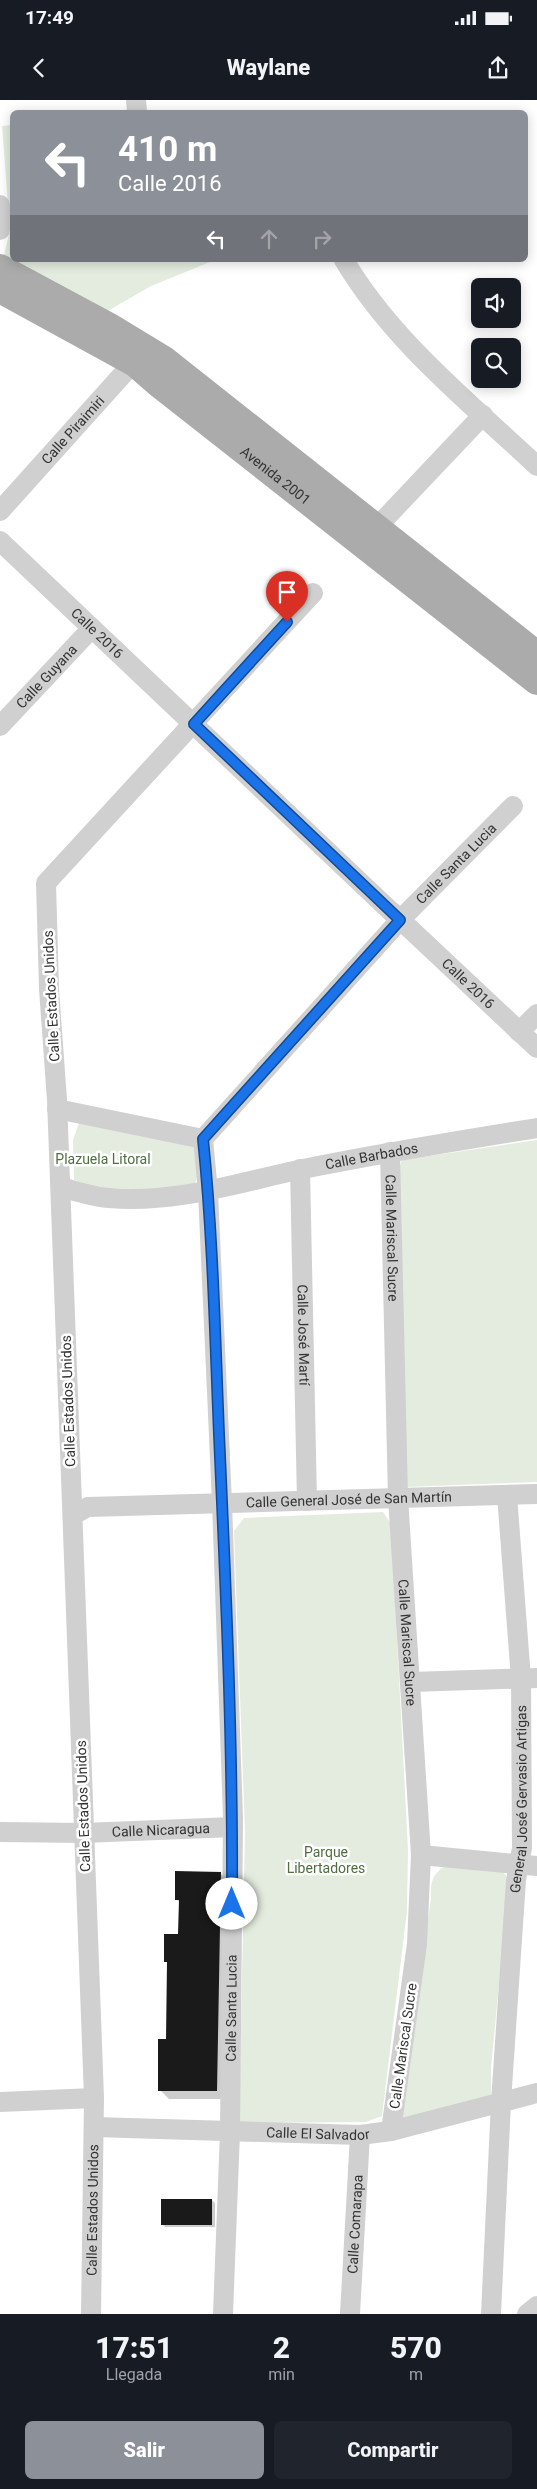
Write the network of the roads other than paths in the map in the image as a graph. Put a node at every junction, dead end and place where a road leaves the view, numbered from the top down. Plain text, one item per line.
1 (0, 205) edge
2 (0, 230) edge
3 (345, 262) edge
4 (0, 268) edge
5 (0, 289) edge
6 (140, 356) junction
7 (483, 415) junction
8 (537, 466) edge
9 (0, 512) edge
10 (376, 528) junction
11 (0, 541) edge
12 (314, 593) dead end
13 (92, 628) junction
14 (537, 654) edge
15 (537, 681) edge
16 (194, 724) junction
17 (0, 726) edge
18 (513, 806) dead end
19 (400, 920) junction
20 (537, 1014) edge
21 (519, 1032) junction
22 (537, 1048) edge
23 (58, 1109) junction
24 (537, 1128) edge
25 (203, 1139) junction
26 (390, 1152) junction
27 (300, 1169) junction
28 (60, 1187) junction
29 (208, 1192) junction
30 (537, 1494) edge
31 (507, 1495) junction
32 (398, 1498) junction
33 (307, 1501) junction
34 (222, 1503) junction
35 (73, 1515) junction
36 (529, 1678) edge
37 (411, 1682) junction
38 (232, 1827) junction
39 (0, 1832) edge
40 (84, 1833) junction
41 (420, 1855) junction
42 (528, 1865) edge
43 (537, 2093) edge
44 (94, 2098) junction
45 (0, 2102) edge
46 (501, 2102) junction
47 (94, 2127) junction
48 (391, 2131) junction
49 (230, 2132) junction
50 (360, 2135) junction
51 (537, 2306) edge
52 (92, 2314) edge
53 (223, 2314) edge
54 (350, 2314) edge
55 (491, 2314) edge
56 (528, 2314) edge

1 - 2 street
3 - 7 street
4 - 6 main road, Avenida 2001
5 - 6 main road, Avenida 2001
6 - 9 street, Calle Piraimiri
6 - 10 main road, Avenida 2001
6 - 15 main road, Avenida 2001
7 - 8 street
7 - 10 street
10 - 14 main road, Avenida 2001
11 - 13 street, Calle 2016
12 - 16 street, Calle Estados Unidos
13 - 16 street, Calle 2016
13 - 17 street, Calle Guyana
16 - 19 street, Calle 2016
16 - 23 street, Calle Estados Unidos
18 - 19 street, Calle Santa Lucia
19 - 21 street, Calle 2016
19 - 25 street, Calle Santa Lucia
20 - 21 street
21 - 22 street, Calle 2016
23 - 25 street
23 - 28 street, Calle Estados Unidos
24 - 26 street, Calle Barbados
25 - 29 street, Calle Santa Lucia
26 - 27 street, Calle Barbados
26 - 32 street, Calle Mariscal Sucre
27 - 29 street, Calle Barbados
27 - 33 street, Calle José Martí
28 - 29 street, Calle Barbados
28 - 35 street, Calle Estados Unidos
29 - 34 street, Calle Santa Lucia
30 - 31 street, Calle General José de San Martín
31 - 32 street, Calle General José de San Martín
31 - 36 street, General José Gervasio Artigas
32 - 33 street, Calle General José de San Martín
32 - 37 street, Calle Mariscal Sucre
33 - 34 street, Calle General José de San Martín
34 - 35 street, Calle General José de San Martín
34 - 38 street, Calle Santa Lucia
35 - 40 street, Calle Estados Unidos
36 - 37 street
36 - 42 street, General José Gervasio Artigas
37 - 41 street, Calle Mariscal Sucre
38 - 40 street, Calle Nicaragua
38 - 49 street, Calle Santa Lucia
39 - 40 street, Calle Nicaragua
40 - 44 street, Calle Estados Unidos
41 - 42 street
41 - 48 street, Calle Mariscal Sucre
42 - 46 street, General José Gervasio Artigas
43 - 46 street, Calle El Salvador
44 - 45 street
44 - 47 street, Calle Estados Unidos
46 - 48 street, Calle El Salvador
46 - 55 street, General José Gervasio Artigas
47 - 49 street, Calle El Salvador
47 - 52 street, Calle Estados Unidos
48 - 50 street, Calle El Salvador
49 - 50 street, Calle El Salvador
49 - 53 street, Calle Santa Lucia
50 - 54 street, Calle Comarapa
51 - 56 street

